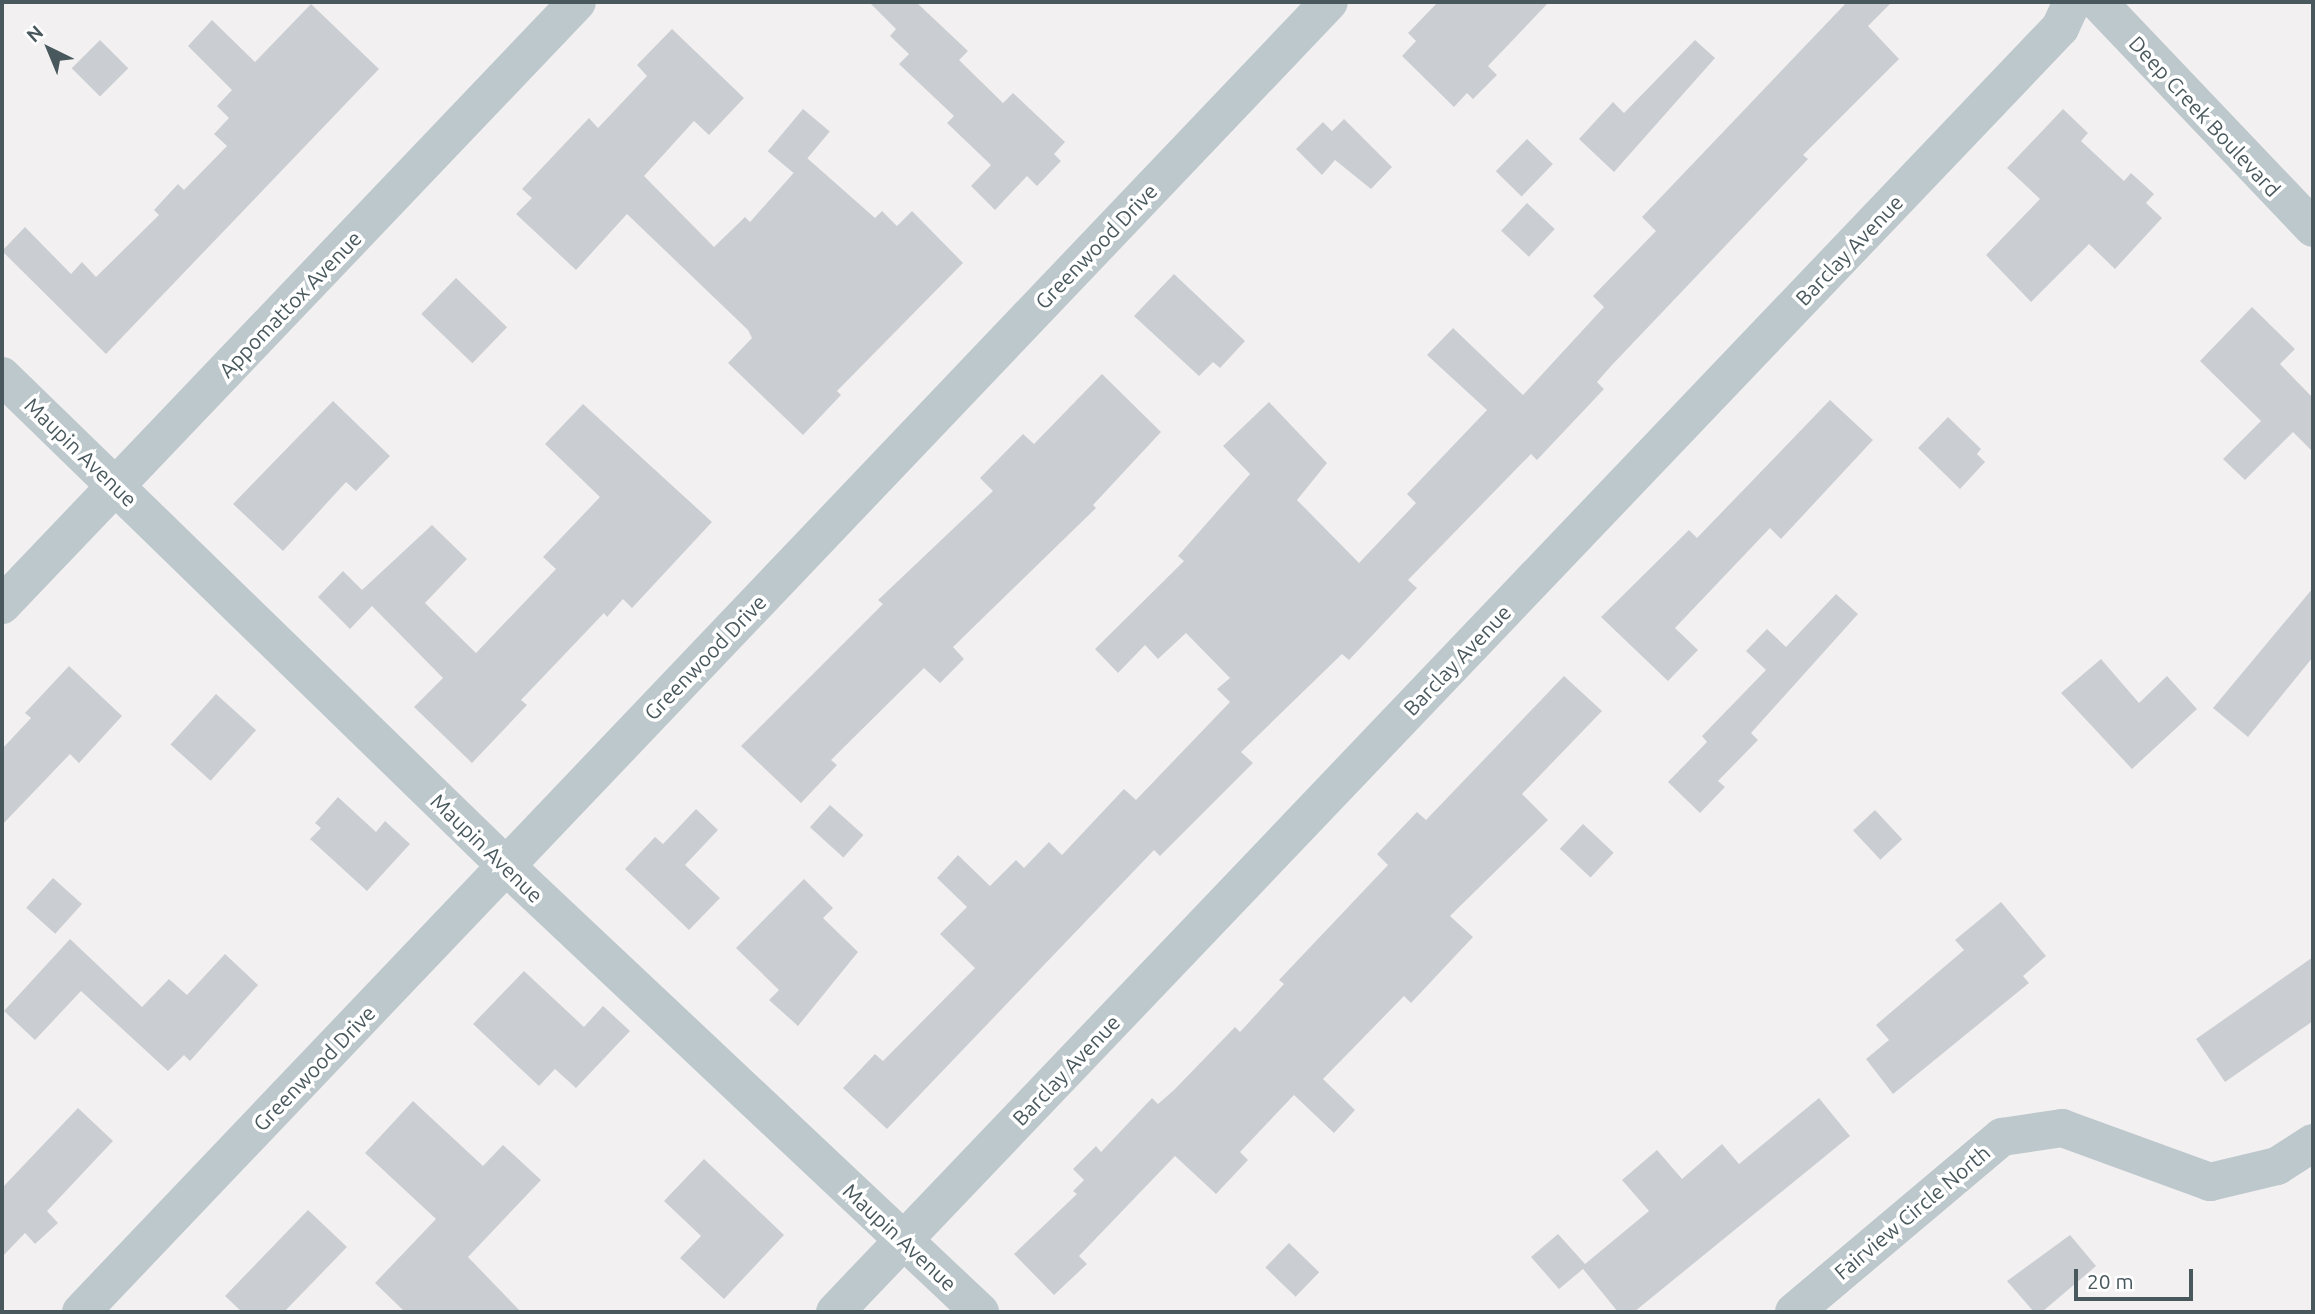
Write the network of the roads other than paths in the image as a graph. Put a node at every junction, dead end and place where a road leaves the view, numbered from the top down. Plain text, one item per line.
1 (577, 2) edge
2 (1329, 2) edge
3 (2072, 2) edge
4 (2098, 2) edge
5 (2313, 228) edge
6 (2, 376) edge
7 (117, 486) junction
8 (2, 605) edge
9 (506, 866) junction
10 (2313, 1143) edge
11 (903, 1240) junction
12 (81, 1312) edge
13 (835, 1312) edge
14 (980, 1312) edge
15 (1794, 1312) edge

1 - 7 street, Appomattox Avenue
2 - 9 street, Greenwood Drive
3 - 11 street, Barclay Avenue
4 - 5 street, Deep Creek Boulevard
6 - 7 street, Maupin Avenue
7 - 8 street, Appomattox Avenue
7 - 9 street, Maupin Avenue
9 - 11 street, Maupin Avenue
9 - 12 street, Greenwood Drive
10 - 15 street, Fairview Circle North
11 - 13 street, Barclay Avenue
11 - 14 street, Maupin Avenue

